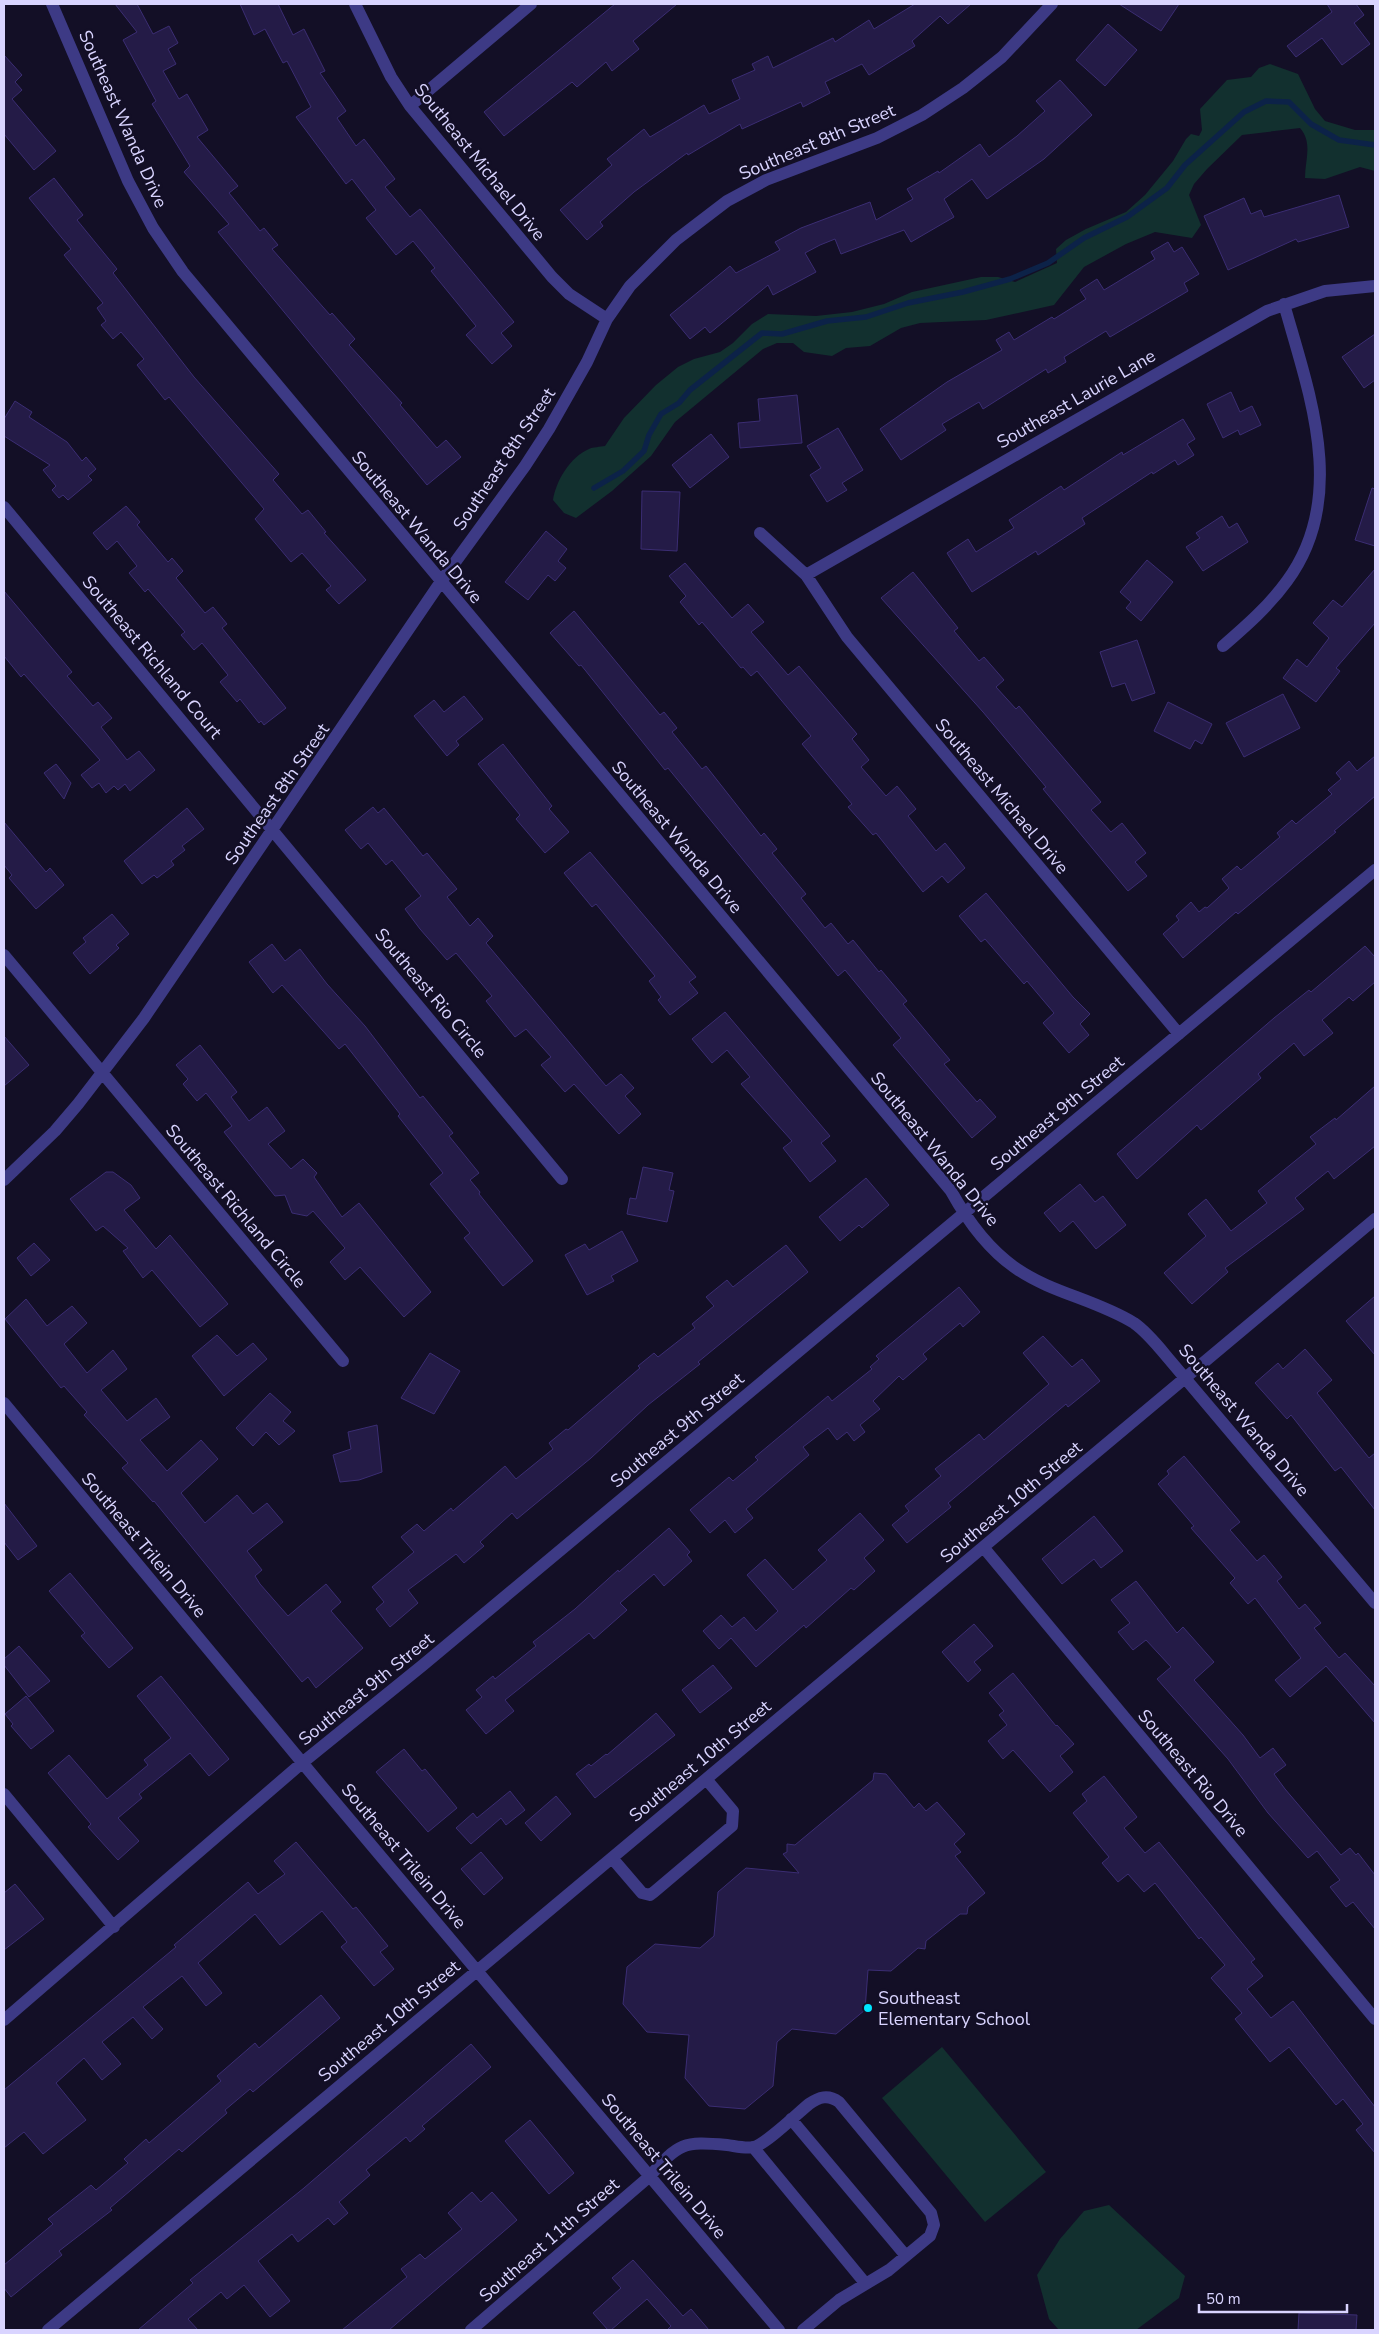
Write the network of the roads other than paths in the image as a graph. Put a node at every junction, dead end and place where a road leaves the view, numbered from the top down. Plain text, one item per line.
1 (52, 4) edge
2 (354, 4) edge
3 (531, 4) edge
4 (1052, 4) edge
5 (410, 106) junction
6 (1375, 286) edge
7 (1284, 304) junction
8 (607, 319) junction
9 (4, 507) edge
10 (760, 533) dead end
11 (806, 575) junction
12 (440, 583) junction
13 (1223, 646) dead end
14 (273, 829) junction
15 (1375, 870) edge
16 (4, 955) edge
17 (1179, 1034) junction
18 (103, 1073) junction
19 (562, 1179) dead end
20 (4, 1180) edge
21 (963, 1214) junction
22 (1375, 1219) edge
23 (343, 1361) dead end
24 (1185, 1378) junction
25 (4, 1403) edge
26 (984, 1548) junction
27 (1375, 1603) edge
28 (302, 1763) junction
29 (706, 1779) junction
30 (4, 1794) edge
31 (612, 1858) junction
32 (114, 1927) junction
33 (477, 1970) junction
34 (4, 2020) edge
35 (1375, 2020) edge
36 (791, 2119) junction
37 (753, 2147) junction
38 (650, 2176) junction
39 (906, 2256) junction
40 (865, 2283) junction
41 (48, 2330) edge
42 (471, 2330) edge
43 (779, 2330) edge
44 (803, 2330) edge

1 - 12 street, Southeast Wanda Drive
2 - 5 street, Southeast Michael Drive
3 - 5 street
4 - 8 street, Southeast 8th Street
5 - 8 street, Southeast Michael Drive
6 - 7 street, Southeast Laurie Lane
7 - 11 street, Southeast Laurie Lane
7 - 13 street
8 - 12 street, Southeast 8th Street
9 - 14 street, Southeast Richland Court
10 - 11 street, Southeast Michael Drive
11 - 17 street, Southeast Michael Drive
12 - 14 street, Southeast 8th Street
12 - 21 street, Southeast Wanda Drive
14 - 18 street, Southeast 8th Street
14 - 19 street, Southeast Rio Circle
15 - 17 street, Southeast 9th Street
16 - 18 street
17 - 21 street, Southeast 9th Street
18 - 20 street, Southeast 8th Street
18 - 23 street, Southeast Richland Circle
21 - 24 street, Southeast Wanda Drive
21 - 28 street, Southeast 9th Street
22 - 24 street, Southeast 10th Street
24 - 26 street, Southeast 10th Street
24 - 27 street, Southeast Wanda Drive
25 - 28 street, Southeast Trilein Drive
26 - 29 street, Southeast 10th Street
26 - 35 street, Southeast Rio Drive
28 - 32 street, Southeast 9th Street
28 - 33 street, Southeast Trilein Drive
29 - 31 street, Southeast 10th Street
29 - 31 street
30 - 32 street
31 - 33 street, Southeast 10th Street
32 - 34 street, Southeast 9th Street
33 - 38 street, Southeast Trilein Drive
33 - 41 street, Southeast 10th Street
36 - 37 street
36 - 39 street
36 - 39 street
37 - 38 street, Southeast 11th Street
37 - 40 street
38 - 42 street, Southeast 11th Street
38 - 43 street, Southeast Trilein Drive
39 - 40 street
40 - 44 street

